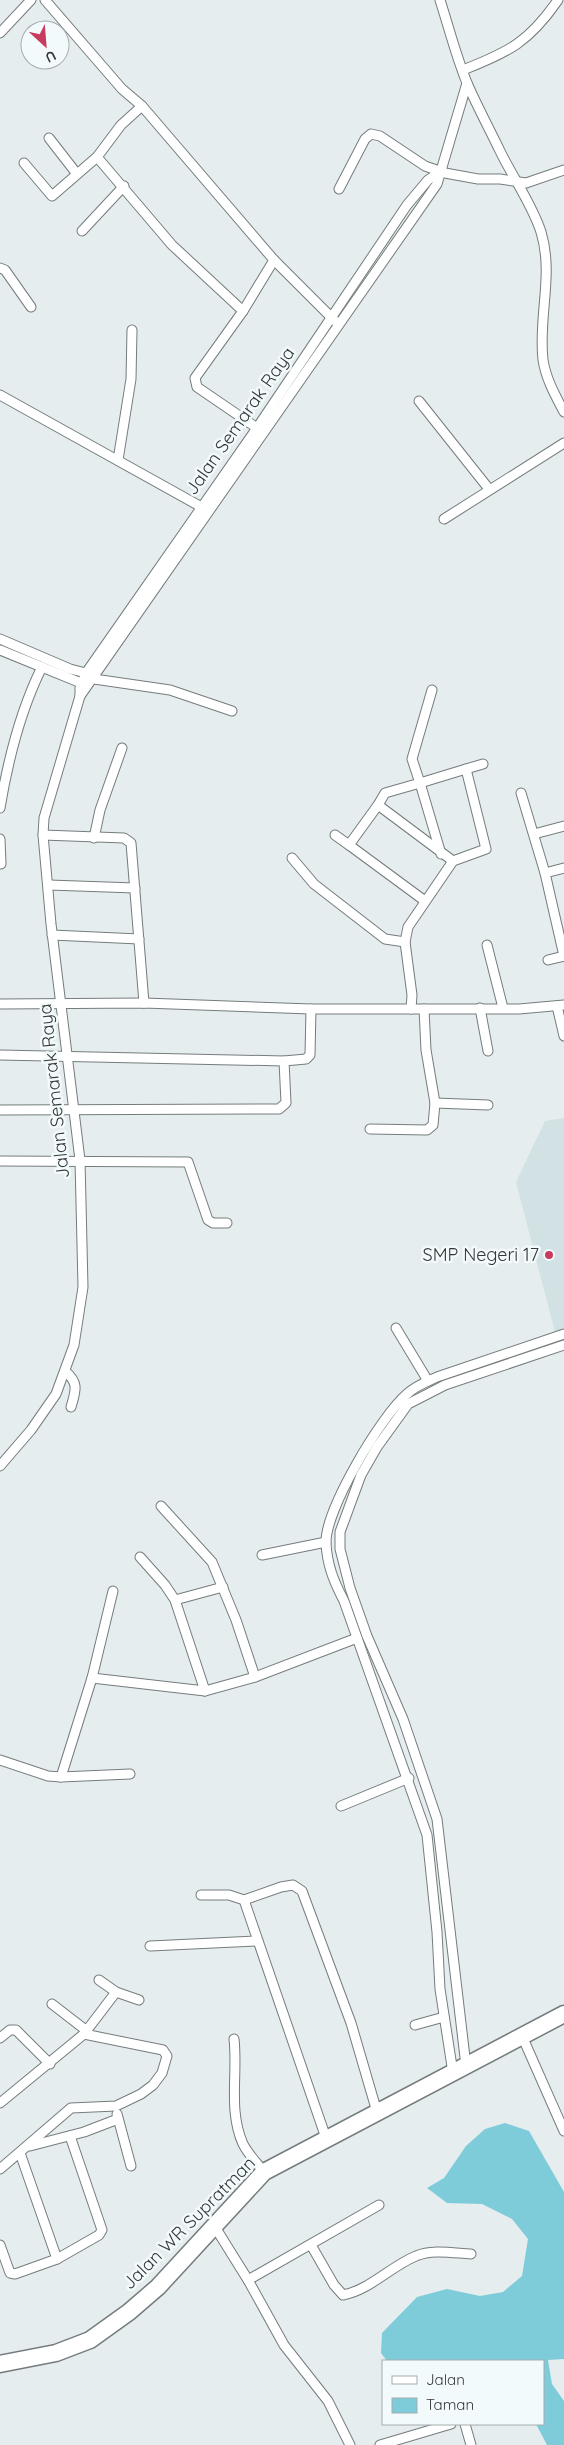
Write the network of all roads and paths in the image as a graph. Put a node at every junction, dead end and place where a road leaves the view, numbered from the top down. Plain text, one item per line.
1 (31, 0) edge
2 (45, 0) edge
3 (440, 0) edge
4 (558, 0) edge
5 (0, 33) edge
6 (462, 70) junction
7 (467, 83) junction
8 (142, 106) junction
9 (49, 138) dead end
10 (97, 157) junction
11 (24, 163) dead end
12 (564, 170) edge
13 (440, 172) junction
14 (77, 174) junction
15 (516, 182) junction
16 (124, 186) junction
17 (339, 189) dead end
18 (82, 230) dead end
19 (274, 260) junction
20 (0, 268) edge
21 (32, 307) dead end
22 (243, 311) junction
23 (331, 318) junction
24 (340, 324) junction
25 (132, 330) dead end
26 (0, 395) edge
27 (419, 401) dead end
28 (564, 412) edge
29 (257, 428) junction
30 (564, 443) edge
31 (118, 460) junction
32 (489, 489) junction
33 (200, 508) junction
34 (209, 510) junction
35 (444, 519) dead end
36 (158, 577) junction
37 (0, 640) edge
38 (0, 650) edge
39 (42, 667) junction
40 (86, 673) junction
41 (88, 683) junction
42 (432, 690) dead end
43 (232, 711) dead end
44 (122, 748) dead end
45 (483, 764) dead end
46 (466, 769) junction
47 (420, 783) junction
48 (521, 792) dead end
49 (378, 804) junction
50 (0, 808) edge
51 (564, 826) edge
52 (534, 834) junction
53 (43, 835) junction
54 (335, 835) dead end
55 (94, 838) junction
56 (0, 839) edge
57 (349, 845) junction
58 (441, 854) junction
59 (292, 858) dead end
60 (453, 861) junction
61 (1, 864) dead end
62 (564, 868) edge
63 (545, 873) junction
64 (49, 885) junction
65 (135, 888) junction
66 (425, 900) junction
67 (559, 913) edge
68 (52, 935) junction
69 (139, 939) junction
70 (405, 942) junction
71 (487, 945) dead end
72 (564, 956) edge
73 (548, 960) dead end
74 (144, 1003) junction
75 (0, 1004) edge
76 (61, 1005) junction
77 (561, 1006) edge
78 (480, 1008) junction
79 (503, 1008) junction
80 (311, 1009) junction
81 (417, 1009) junction
82 (564, 1036) edge
83 (488, 1051) dead end
84 (0, 1055) edge
85 (66, 1056) junction
86 (284, 1061) junction
87 (435, 1103) junction
88 (488, 1104) dead end
89 (0, 1110) edge
90 (73, 1110) junction
91 (370, 1129) dead end
92 (80, 1160) junction
93 (0, 1161) edge
94 (228, 1223) dead end
95 (396, 1328) dead end
96 (564, 1334) edge
97 (564, 1345) edge
98 (65, 1371) junction
99 (428, 1381) junction
100 (71, 1407) dead end
101 (0, 1466) edge
102 (161, 1506) dead end
103 (330, 1521) junction
104 (342, 1521) junction
105 (326, 1542) junction
106 (262, 1556) dead end
107 (140, 1557) dead end
108 (223, 1587) junction
109 (113, 1591) dead end
110 (175, 1600) junction
111 (356, 1638) junction
112 (255, 1677) junction
113 (92, 1678) junction
114 (205, 1691) junction
115 (403, 1719) junction
116 (389, 1726) junction
117 (0, 1760) edge
118 (130, 1774) dead end
119 (60, 1777) junction
120 (408, 1778) junction
121 (340, 1806) dead end
122 (201, 1895) dead end
123 (244, 1900) junction
124 (258, 1942) junction
125 (150, 1946) dead end
126 (99, 1980) dead end
127 (116, 1992) junction
128 (139, 2000) dead end
129 (52, 2004) dead end
130 (564, 2014) edge
131 (444, 2017) junction
132 (415, 2025) dead end
133 (86, 2033) junction
134 (522, 2036) junction
135 (0, 2038) edge
136 (234, 2039) dead end
137 (50, 2064) junction
138 (460, 2070) junction
139 (0, 2103) edge
140 (116, 2106) junction
141 (378, 2112) junction
142 (118, 2119) junction
143 (564, 2131) edge
144 (70, 2136) junction
145 (326, 2138) junction
146 (23, 2150) junction
147 (131, 2166) dead end
148 (0, 2169) edge
149 (264, 2172) junction
150 (379, 2205) dead end
151 (215, 2227) junction
152 (0, 2245) edge
153 (311, 2245) junction
154 (471, 2254) dead end
155 (57, 2259) junction
156 (248, 2280) junction
157 (0, 2364) edge
158 (448, 2425) edge
159 (465, 2425) edge
160 (350, 2445) edge
161 (380, 2445) edge
162 (471, 2445) edge

1 - 5 street
2 - 8 street
3 - 6 street
4 - 6 street
6 - 7 street
7 - 13 street, Jalan Semarak Raya
7 - 15 street
8 - 10 street
8 - 19 street
9 - 14 street
10 - 14 street
10 - 16 street
11 - 14 street
12 - 15 street
13 - 15 street
13 - 17 street
13 - 23 street, Jalan Semarak Raya
13 - 24 street, Jalan Semarak Raya
15 - 28 street
16 - 18 street
16 - 22 street
19 - 22 street
19 - 23 street
20 - 21 street
22 - 29 street
23 - 24 street
23 - 29 street, Jalan Semarak Raya
24 - 34 street, Jalan Semarak Raya
25 - 31 street
26 - 31 street
27 - 32 street
29 - 33 street, Jalan Semarak Raya
30 - 32 street
31 - 33 street
32 - 35 street
33 - 34 street
33 - 36 street, Jalan Semarak Raya
34 - 36 street, Jalan Semarak Raya
36 - 40 street, Jalan Semarak Raya
36 - 41 street, Jalan Semarak Raya
37 - 40 street
38 - 39 street
39 - 41 street
39 - 50 street
40 - 41 street
41 - 43 street
41 - 53 street, Jalan Semarak Raya
42 - 47 street
44 - 55 street
45 - 46 street
46 - 47 street
46 - 60 street
47 - 49 street
47 - 58 street
48 - 52 street
49 - 57 street
49 - 58 street
51 - 52 street
52 - 63 street
53 - 55 street
53 - 64 street, Jalan Semarak Raya
54 - 57 street
55 - 65 street
56 - 61 street
57 - 66 street
58 - 60 street
59 - 70 street
60 - 66 street
62 - 63 street
63 - 67 street
64 - 65 street
64 - 68 street, Jalan Semarak Raya
65 - 69 street
66 - 70 street
67 - 72 street
68 - 69 street
68 - 76 street, Jalan Semarak Raya
69 - 74 street
70 - 81 street
71 - 79 street
72 - 73 street
74 - 76 street
74 - 80 street
75 - 76 street
76 - 85 street, Jalan Semarak Raya
77 - 79 street
77 - 82 street
78 - 79 street
78 - 81 street
78 - 83 street
80 - 81 street
80 - 86 street
81 - 87 street
84 - 85 street
85 - 86 street
85 - 90 street, Jalan Semarak Raya
86 - 90 street
87 - 88 street
87 - 91 street
89 - 90 street
90 - 92 street, Jalan Semarak Raya
92 - 93 street
92 - 94 street
92 - 98 street, Jalan Semarak Raya
95 - 99 street
96 - 99 street
97 - 104 street
98 - 100 street
98 - 101 street, Jalan Semarak Raya
99 - 103 street
102 - 108 street
103 - 104 street
103 - 105 street
104 - 115 street
105 - 106 street
105 - 111 street
107 - 110 street
108 - 110 street
108 - 112 street
109 - 113 street
110 - 114 street
111 - 112 street
111 - 116 street
112 - 114 street
113 - 114 street
113 - 119 street
115 - 116 street
115 - 138 street
116 - 120 street
117 - 119 street
118 - 119 street
120 - 121 street
120 - 131 street
122 - 123 street
123 - 124 street
123 - 141 street
124 - 125 street
124 - 145 street
126 - 127 street
127 - 128 street
127 - 133 street
129 - 133 street
130 - 134 highway, Jalan WR Supratman
131 - 132 street
131 - 138 street
133 - 137 street
133 - 140 street
134 - 138 highway, Jalan WR Supratman
134 - 143 street
135 - 137 street
136 - 149 street
137 - 139 street
138 - 141 highway, Jalan WR Supratman
140 - 142 street
140 - 146 street
141 - 145 highway, Jalan WR Supratman
142 - 144 street
142 - 147 street
144 - 146 street
144 - 155 street
145 - 149 highway, Jalan WR Supratman
146 - 148 street
146 - 155 street
149 - 151 highway, Jalan WR Supratman
150 - 153 street
151 - 156 street
151 - 157 highway, Jalan WR Supratman
152 - 155 street
153 - 154 street
153 - 156 street
156 - 160 street
158 - 161 street
159 - 162 street

